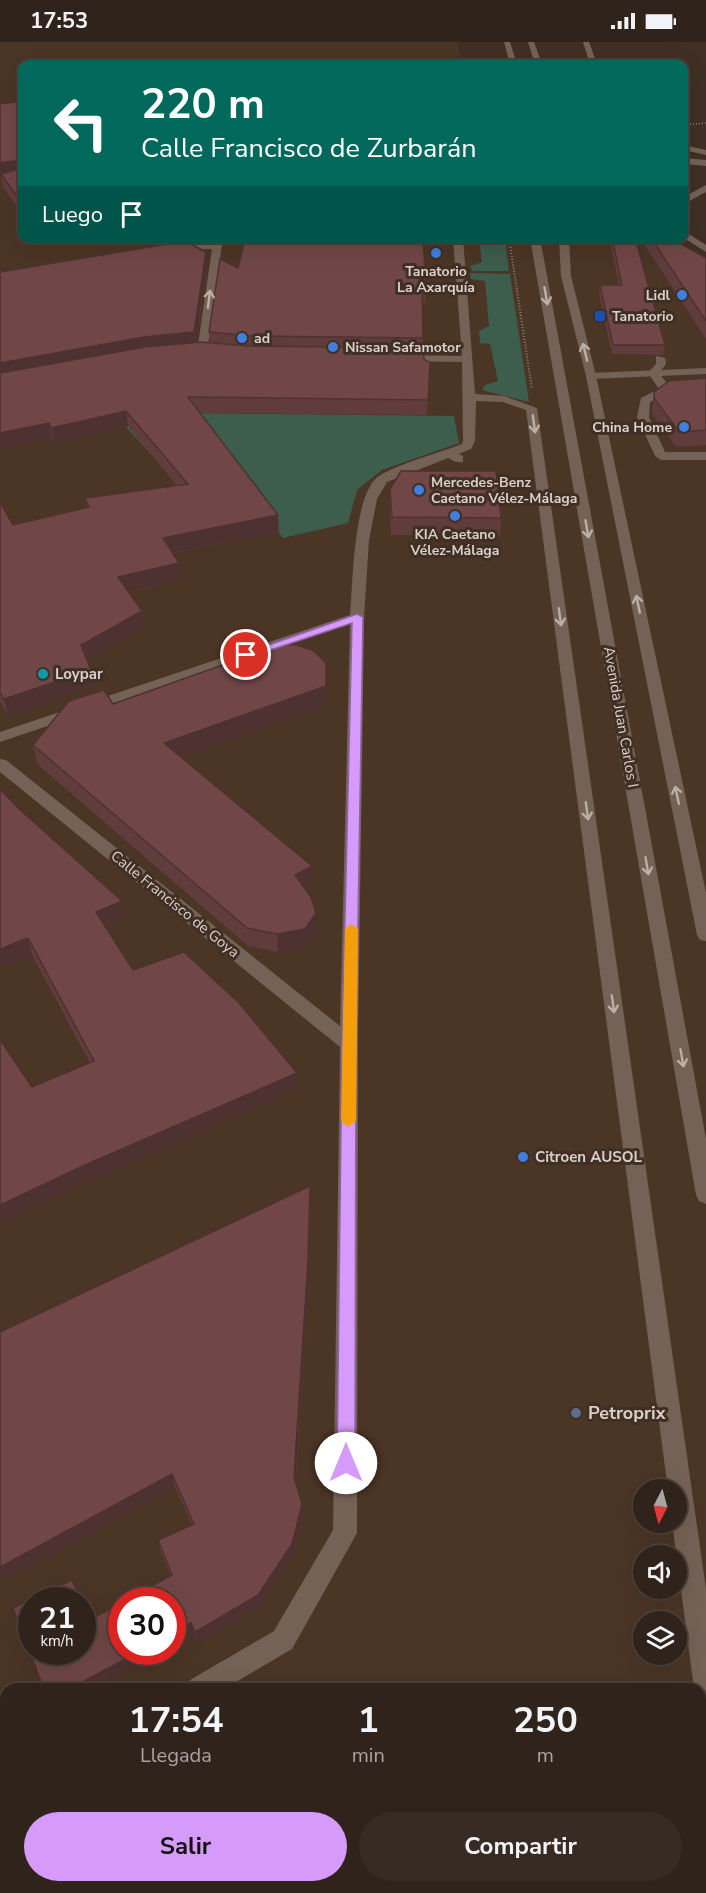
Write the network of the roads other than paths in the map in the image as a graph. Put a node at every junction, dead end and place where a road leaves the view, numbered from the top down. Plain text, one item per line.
1 (507, 42) edge
2 (531, 42) edge
3 (586, 42) edge
4 (513, 60) edge
5 (538, 60) edge
6 (593, 60) edge
7 (688, 148) edge
8 (706, 153) edge
9 (688, 161) edge
10 (706, 163) edge
11 (695, 173) dead end
12 (706, 173) edge
13 (706, 189) edge
14 (688, 199) edge
15 (688, 237) edge
16 (208, 243) edge
17 (217, 243) edge
18 (458, 243) edge
19 (537, 243) edge
20 (564, 243) edge
21 (163, 248) edge
22 (706, 249) edge
23 (201, 352) edge
24 (393, 358) edge
25 (660, 358) edge
26 (465, 359) junction
27 (706, 371) edge
28 (653, 373) junction
29 (591, 376) junction
30 (470, 397) junction
31 (706, 456) edge
32 (357, 617) junction
33 (0, 737) edge
34 (0, 764) edge
35 (706, 934) edge
36 (349, 1044) junction
37 (706, 1195) edge
38 (706, 1681) edge
39 (209, 1683) edge

1 - 4 street
2 - 5 street
3 - 6 street
7 - 8 street
9 - 10 street
11 - 12 street
13 - 14 street
15 - 22 street
16 - 21 street
23 -> 17 street
18 - 26 street
19 -> 37 street, Avenida Juan Carlos I
29 -> 20 street
24 - 26 street
25 - 28 street
26 - 30 street
27 - 28 street
28 - 29 street
28 - 31 street
35 -> 29 street
30 - 32 street
30 -> 38 street
32 - 33 street
32 - 36 street
34 - 36 street, Calle Francisco de Goya
36 - 39 street

